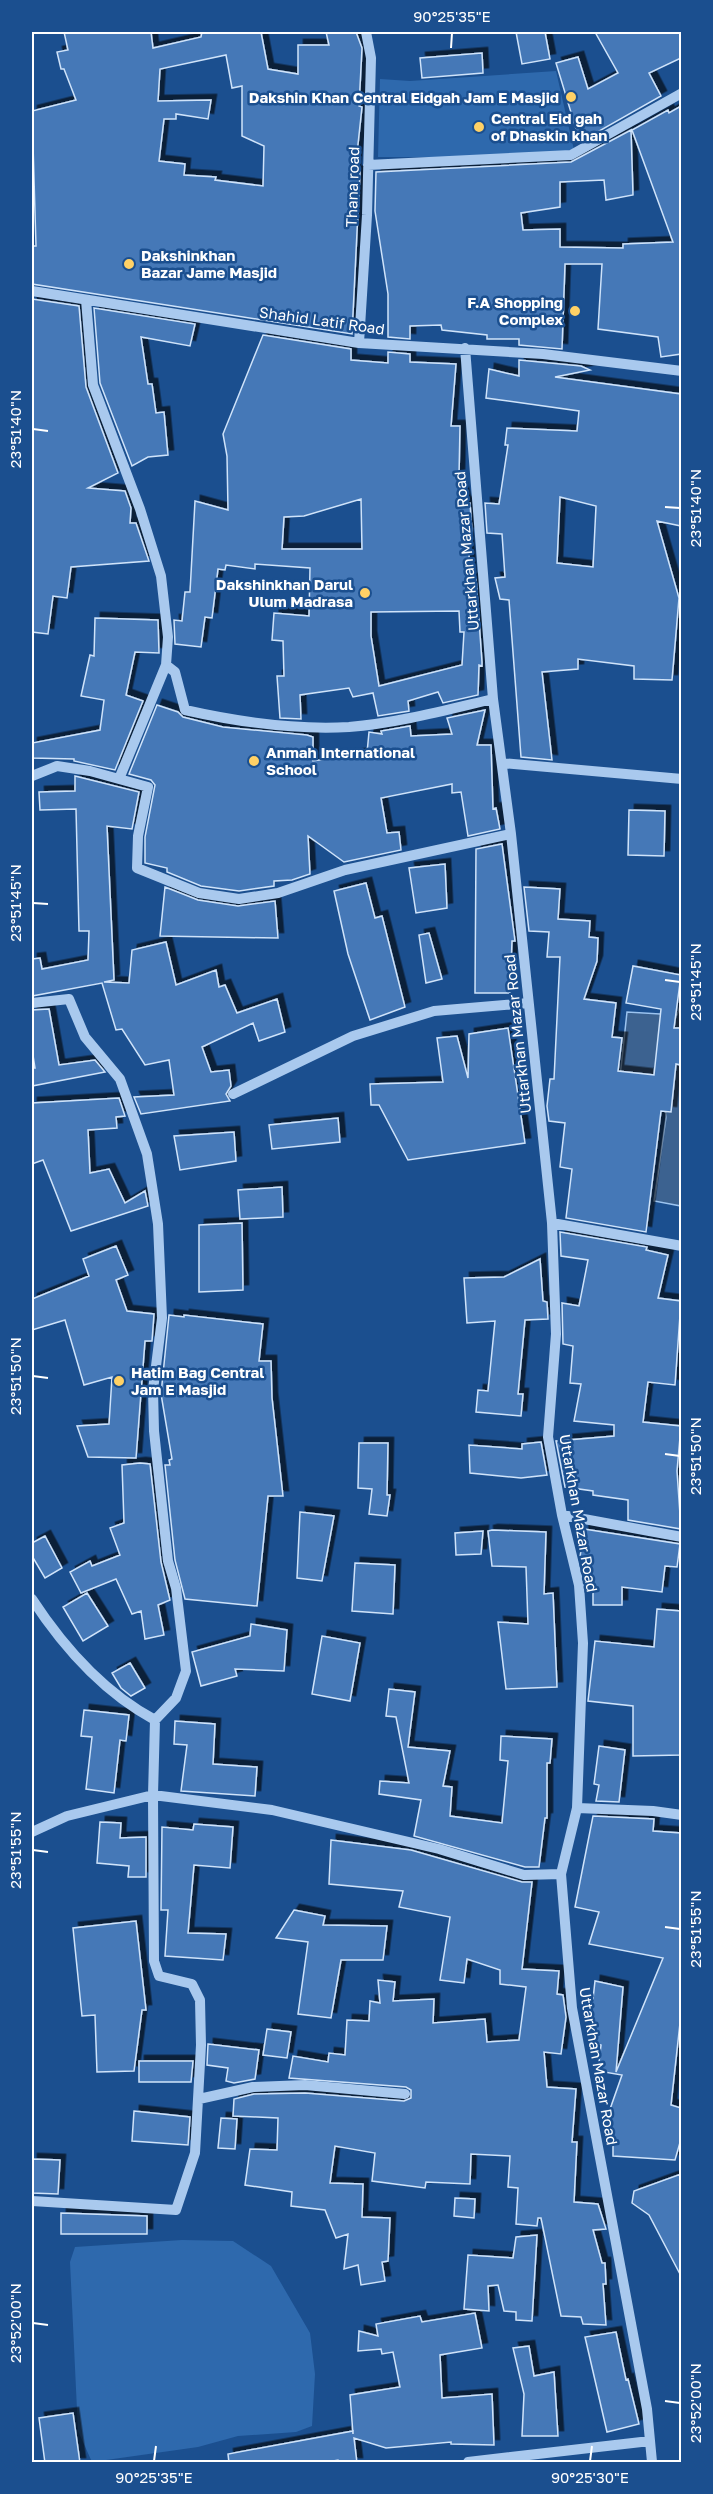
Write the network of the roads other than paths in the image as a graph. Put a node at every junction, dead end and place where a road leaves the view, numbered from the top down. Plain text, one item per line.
1 (366, 32) edge
2 (681, 93) edge
3 (368, 165) junction
4 (32, 291) edge
5 (86, 300) junction
6 (359, 344) junction
7 (465, 348) junction
8 (681, 370) edge
9 (166, 665) junction
10 (494, 699) junction
11 (502, 763) junction
12 (32, 776) edge
13 (119, 779) junction
14 (681, 779) edge
15 (511, 834) junction
16 (32, 1003) edge
17 (528, 1003) junction
18 (233, 1094) dead end
19 (552, 1223) junction
20 (681, 1246) edge
21 (562, 1515) junction
22 (681, 1537) edge
23 (32, 1599) edge
24 (156, 1720) junction
25 (153, 1795) junction
26 (577, 1808) junction
27 (681, 1815) edge
28 (32, 1832) edge
29 (561, 1874) junction
30 (405, 2094) dead end
31 (199, 2099) junction
32 (32, 2200) edge
33 (650, 2441) junction
34 (468, 2463) edge
35 (652, 2463) edge

1 - 3 street, Thana road
2 - 3 street
3 - 6 street, Thana road
4 - 5 street, Shahid Latif Road
5 - 6 street, Shahid Latif Road
5 - 9 street
6 - 7 street, Shahid Latif Road
7 - 8 street, Shahid Latif Road
7 - 10 street, Uttarkhan Mazar Road
9 - 10 street
9 - 13 street
10 - 11 street, Uttarkhan Mazar Road
11 - 14 street
11 - 15 street, Uttarkhan Mazar Road
12 - 13 street
13 - 15 street
15 - 17 street, Uttarkhan Mazar Road
16 - 24 street
17 - 18 street
17 - 19 street, Uttarkhan Mazar Road
19 - 20 street
19 - 21 street, Uttarkhan Mazar Road
21 - 22 street
21 - 26 street, Uttarkhan Mazar Road
23 - 24 street
24 - 25 street
25 - 28 street
25 - 29 street
25 - 31 street
26 - 27 street
26 - 29 street, Uttarkhan Mazar Road
29 - 33 street, Uttarkhan Mazar Road
30 - 31 street
31 - 32 street
33 - 34 street
33 - 35 street, Uttarkhan Mazar Road

